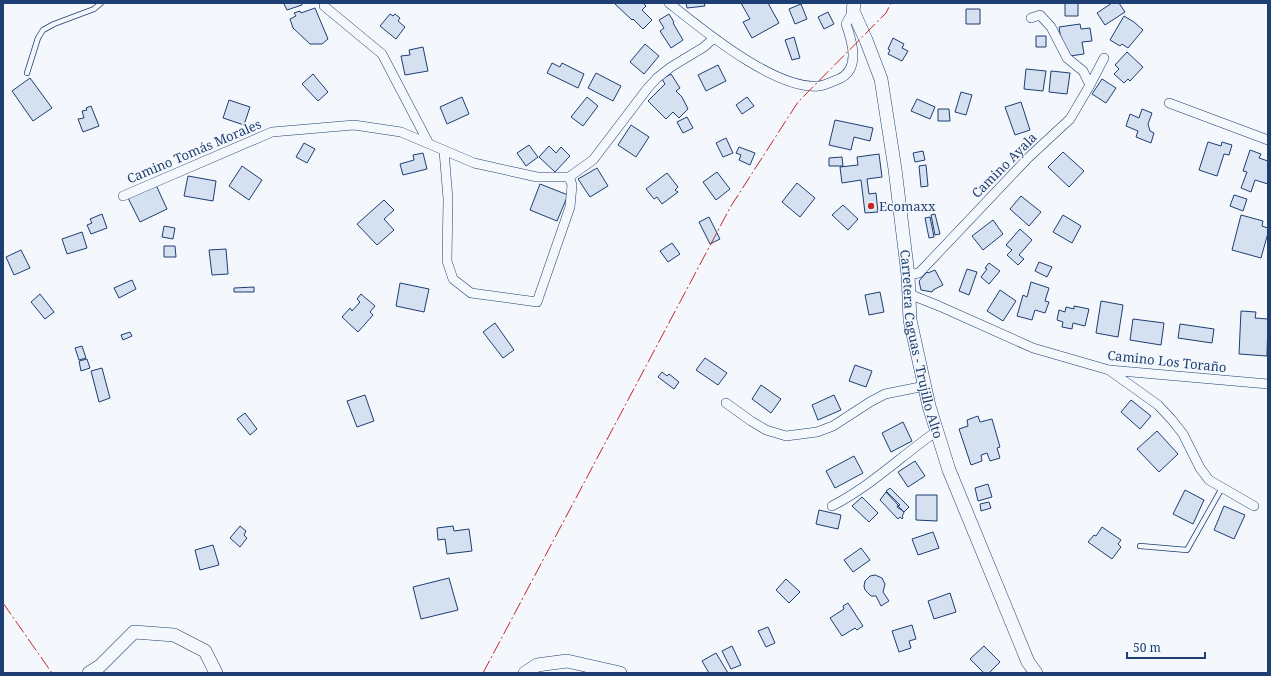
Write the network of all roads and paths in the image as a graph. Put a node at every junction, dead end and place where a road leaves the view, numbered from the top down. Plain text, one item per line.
1 (101, 3) edge
2 (669, 3) edge
3 (324, 6) dead end
4 (852, 6) edge
5 (1031, 18) dead end
6 (714, 38) junction
7 (1104, 58) dead end
8 (27, 73) dead end
9 (1090, 85) junction
10 (1169, 103) dead end
11 (1268, 140) edge
12 (428, 142) junction
13 (444, 151) junction
14 (569, 177) junction
15 (123, 196) dead end
16 (908, 276) junction
17 (909, 294) junction
18 (1109, 370) junction
19 (1268, 384) edge
20 (925, 386) junction
21 (726, 403) dead end
22 (937, 431) junction
23 (1222, 488) junction
24 (832, 506) dead end
25 (1254, 506) dead end
26 (1140, 546) dead end
27 (89, 673) edge
28 (216, 673) edge
29 (525, 673) edge
30 (620, 673) edge
31 (1036, 673) edge

1 - 8 lane
2 - 6 street
3 - 12 street
4 - 6 street
4 - 16 street, Carretera Caguas - Trujillo Alto
5 - 9 street
6 - 14 street
7 - 9 street, Camino Ayala
9 - 16 street, Camino Ayala
10 - 11 street
12 - 13 street, Camino Tomás Morales
12 - 15 street, Camino Tomás Morales
13 - 14 street, Camino Tomás Morales
13 - 14 street
16 - 17 street, Carretera Caguas - Trujillo Alto
17 - 18 street, Camino Los Toraño
17 - 20 street, Carretera Caguas - Trujillo Alto
18 - 19 street, Camino Los Toraño
18 - 23 street
20 - 21 street
20 - 22 street, Carretera Caguas - Trujillo Alto
22 - 24 street
22 - 31 street, Carretera Caguas - Trujillo Alto
23 - 25 street
23 - 26 lane
27 - 28 street
29 - 30 street

